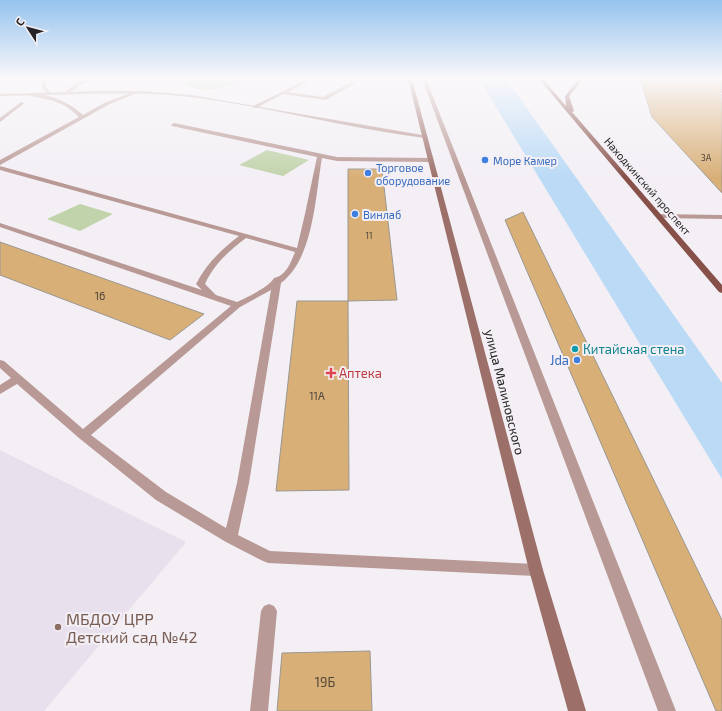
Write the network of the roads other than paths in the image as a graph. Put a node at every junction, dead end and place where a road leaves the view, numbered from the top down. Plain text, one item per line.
1 (11, 112) edge
2 (77, 112) edge
3 (91, 112) edge
4 (282, 112) edge
5 (419, 112) edge
6 (437, 112) edge
7 (570, 112) edge
8 (573, 112) edge
9 (82, 117) junction
10 (576, 119) junction
11 (0, 120) edge
12 (174, 125) dead end
13 (425, 136) junction
14 (320, 155) junction
15 (431, 160) junction
16 (0, 163) edge
17 (0, 168) edge
18 (660, 216) junction
19 (722, 217) edge
20 (0, 225) edge
21 (244, 236) junction
22 (300, 251) junction
23 (277, 280) junction
24 (722, 290) edge
25 (213, 297) junction
26 (237, 305) junction
27 (0, 363) edge
28 (18, 378) junction
29 (0, 390) edge
30 (83, 435) junction
31 (231, 538) junction
32 (536, 570) junction
33 (269, 611) dead end
34 (259, 711) edge
35 (577, 711) edge
36 (667, 711) edge

1 - 11 street
2 - 9 street
3 - 9 street
4 - 13 street
5 - 13 main road, улица Малиновского
6 - 36 street
7 - 10 main road, Находкинский проспект
8 - 10 main road
9 - 16 street
10 - 18 main road, Находкинский проспект
12 - 14 street
13 - 15 main road, улица Малиновского
14 - 15 street
14 - 22 street
15 - 32 main road, улица Малиновского
17 - 21 street
18 - 19 street
18 - 24 main road, Находкинский проспект
20 - 25 street
21 - 22 street
21 - 25 street
22 - 23 street
23 - 26 street
23 - 31 street
25 - 26 street
26 - 30 street
27 - 28 street
28 - 29 street
28 - 30 street
30 - 31 street
31 - 32 street
32 - 35 main road, улица Малиновского
33 - 34 street

